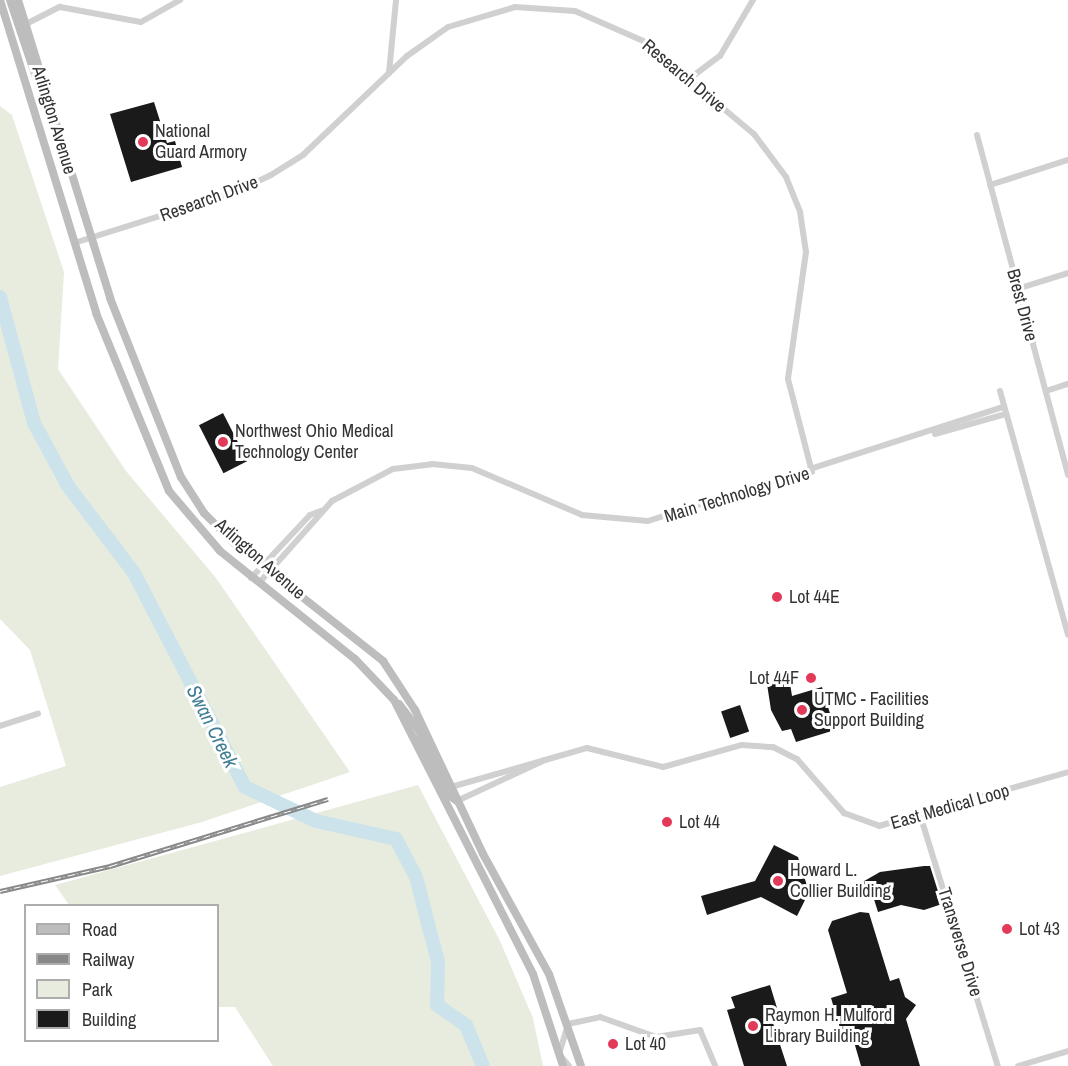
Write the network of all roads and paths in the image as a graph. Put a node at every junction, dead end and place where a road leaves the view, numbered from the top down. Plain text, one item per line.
1 (0, 0) edge
2 (10, 0) edge
3 (18, 0) edge
4 (180, 0) edge
5 (396, 0) edge
6 (753, 0) edge
7 (26, 24) junction
8 (389, 73) junction
9 (689, 79) junction
10 (976, 135) dead end
11 (62, 143) junction
12 (1068, 160) edge
13 (990, 185) junction
14 (91, 238) junction
15 (74, 243) junction
16 (1068, 273) edge
17 (1017, 289) junction
18 (1068, 384) edge
19 (1000, 391) dead end
20 (1046, 391) junction
21 (1005, 410) junction
22 (813, 472) junction
23 (1068, 475) edge
24 (266, 568) junction
25 (255, 581) junction
26 (1068, 635) edge
27 (394, 700) junction
28 (39, 714) dead end
29 (0, 726) edge
30 (545, 760) junction
31 (1068, 771) edge
32 (451, 788) junction
33 (457, 801) junction
34 (921, 818) junction
35 (568, 1024) junction
36 (1068, 1051) edge
37 (559, 1054) junction
38 (563, 1066) edge
39 (569, 1066) edge
40 (581, 1066) edge
41 (715, 1066) edge
42 (998, 1066) edge
43 (1018, 1066) edge

1 - 15 street, Arlington Avenue
2 - 11 street
3 - 7 street, Arlington Avenue
4 - 7 street
5 - 8 street
6 - 9 street
7 - 11 street, Arlington Avenue
8 - 9 street, Research Drive
8 - 14 street, Research Drive
9 - 22 street, Research Drive
10 - 13 street, Brest Drive
11 - 14 street, Arlington Avenue
12 - 13 street
13 - 17 street, Brest Drive
14 - 15 street, Research Drive
14 - 24 street, Arlington Avenue
15 - 25 street, Arlington Avenue
16 - 17 street
17 - 20 street, Brest Drive
18 - 20 street
19 - 21 street
20 - 23 street, Brest Drive
21 - 22 street, Main Technology Drive
21 - 26 street
22 - 24 street, Main Technology Drive
24 - 25 street, Main Technology Drive
24 - 32 street, Arlington Avenue
25 - 27 street, Arlington Avenue
27 - 33 street
27 - 37 street, Arlington Avenue
28 - 29 street
30 - 32 street, East Medical Loop
30 - 33 street, East Medical Loop
30 - 34 street, East Medical Loop
31 - 34 street, East Medical Loop
32 - 33 street, Arlington Avenue
33 - 35 street, Arlington Avenue
34 - 42 street, Transverse Drive
35 - 37 street
35 - 40 street, Arlington Avenue
35 - 41 street
36 - 43 street
37 - 38 street, Arlington Avenue
37 - 39 street

